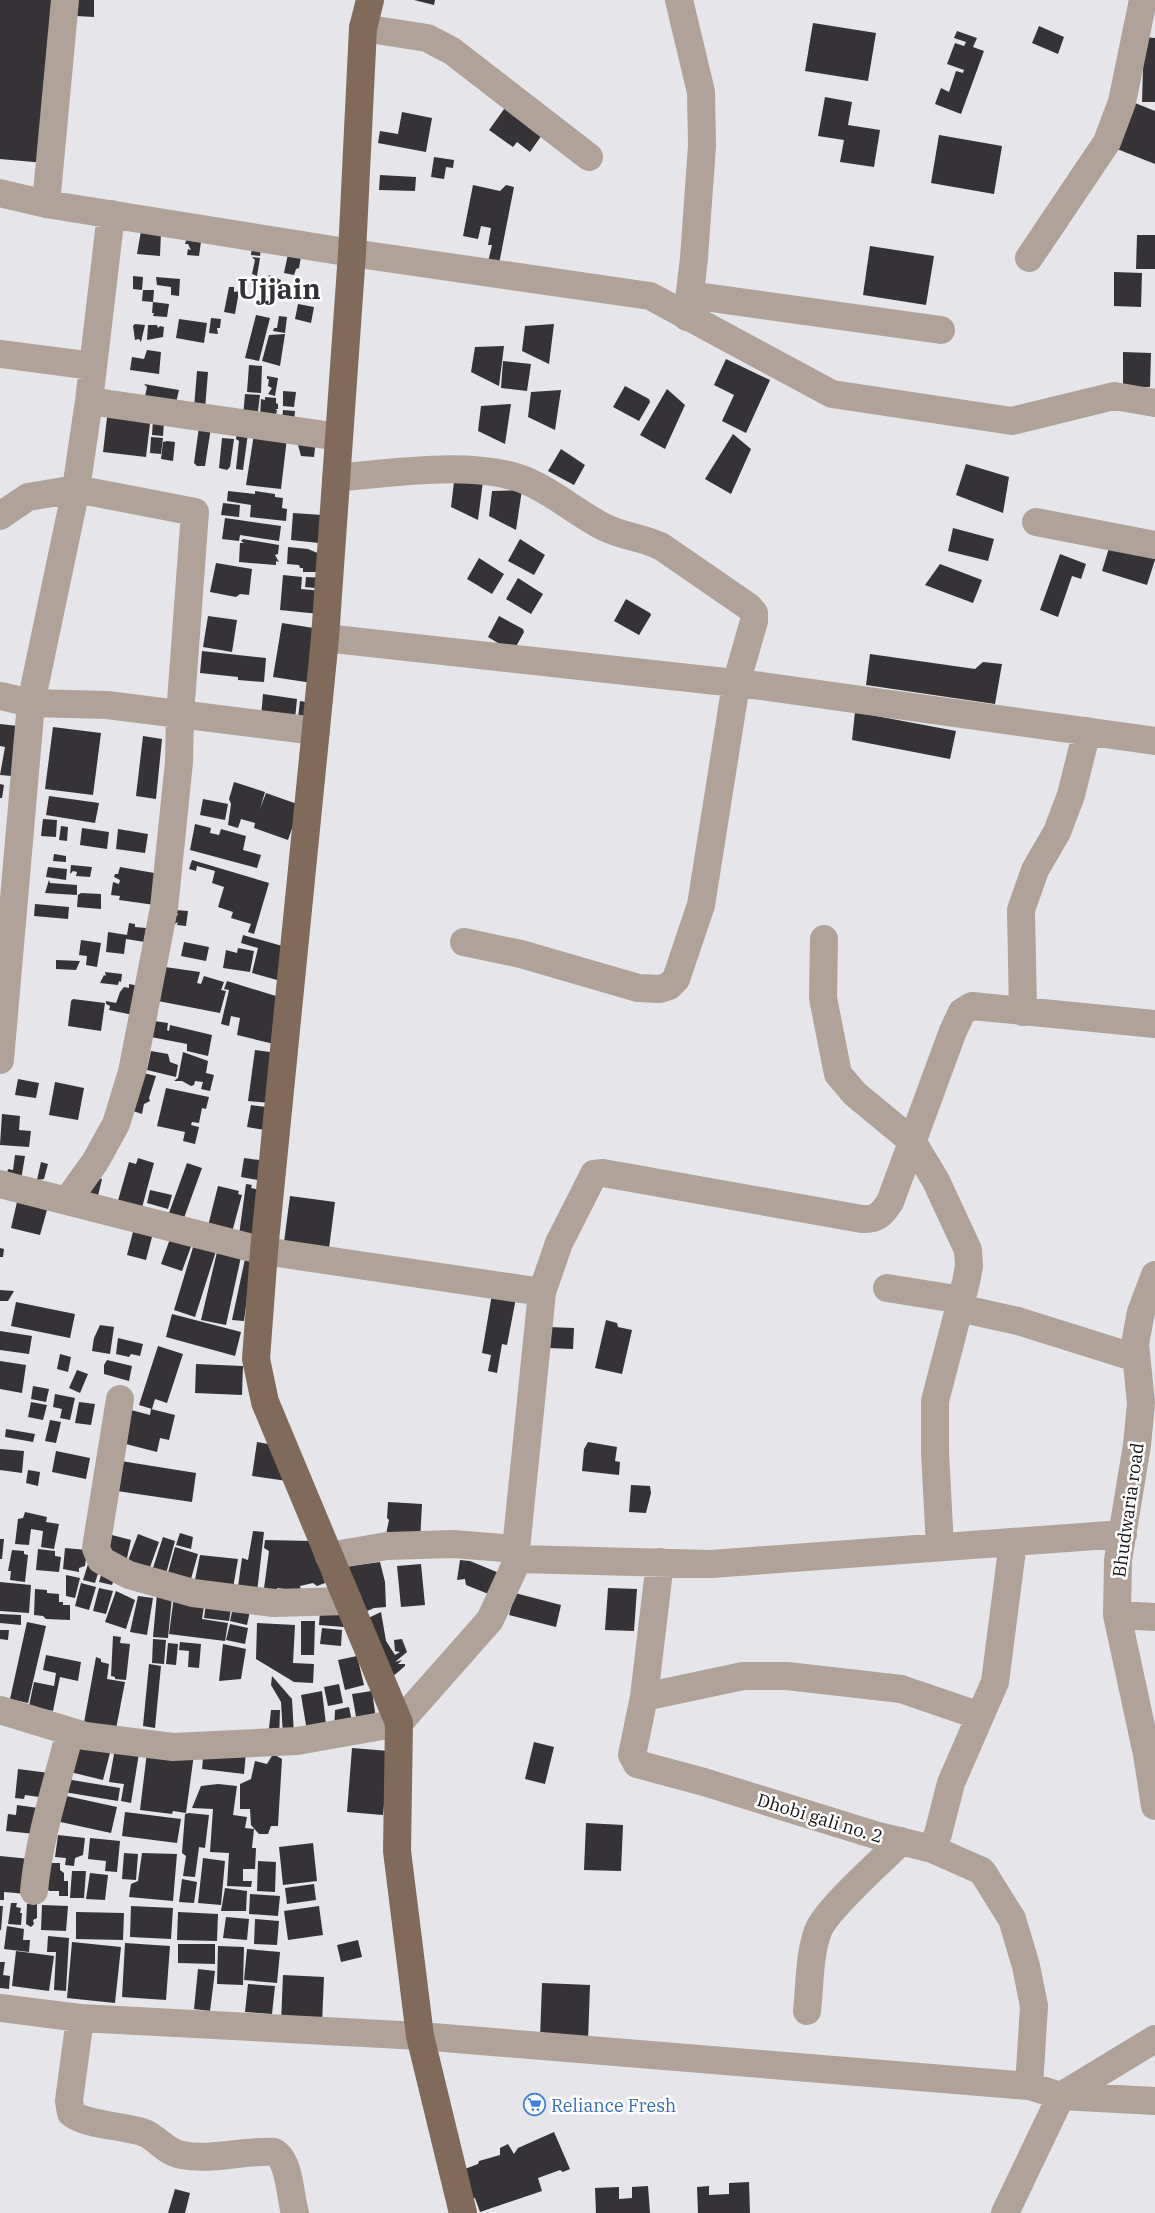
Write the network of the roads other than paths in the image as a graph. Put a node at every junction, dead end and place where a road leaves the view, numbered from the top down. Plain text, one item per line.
1 (65, 0) edge
2 (370, 0) edge
3 (679, 0) edge
4 (1143, 0) edge
5 (363, 28) junction
6 (589, 157) dead end
7 (0, 193) edge
8 (46, 204) junction
9 (111, 214) junction
10 (352, 253) junction
11 (1029, 258) dead end
12 (689, 306) junction
13 (941, 330) dead end
14 (0, 354) edge
15 (93, 366) junction
16 (89, 401) junction
17 (1155, 403) edge
18 (339, 437) junction
19 (336, 478) junction
20 (76, 489) junction
21 (0, 516) edge
22 (1036, 522) dead end
23 (1155, 546) edge
24 (325, 638) junction
25 (736, 684) junction
26 (0, 696) edge
27 (31, 703) junction
28 (180, 715) junction
29 (316, 731) junction
30 (1087, 731) junction
31 (1155, 741) edge
32 (10, 837) edge
33 (824, 940) dead end
34 (464, 942) dead end
35 (1023, 1012) junction
36 (1155, 1024) edge
37 (0, 1060) edge
38 (912, 1142) junction
39 (0, 1184) edge
40 (68, 1201) junction
41 (264, 1251) junction
42 (1155, 1275) edge
43 (888, 1288) dead end
44 (542, 1292) junction
45 (960, 1304) junction
46 (1136, 1358) junction
47 (120, 1399) dead end
48 (1123, 1534) junction
49 (1013, 1542) junction
50 (940, 1547) junction
51 (517, 1554) junction
52 (329, 1556) junction
53 (660, 1562) junction
54 (348, 1601) junction
55 (1117, 1615) junction
56 (1155, 1616) edge
57 (644, 1697) junction
58 (0, 1710) edge
59 (980, 1716) junction
60 (399, 1723) junction
61 (70, 1732) junction
62 (1151, 1755) edge
63 (1155, 1806) edge
64 (901, 1842) junction
65 (932, 1849) junction
66 (34, 1892) dead end
67 (0, 2008) edge
68 (807, 2010) dead end
69 (80, 2018) junction
70 (420, 2036) junction
71 (1155, 2039) edge
72 (1029, 2086) junction
73 (1062, 2096) junction
74 (1155, 2101) edge
75 (295, 2213) edge
76 (463, 2213) edge
77 (1005, 2213) edge

1 - 8 street
2 - 5 main road
3 - 12 street
4 - 11 street
5 - 6 street
5 - 10 main road
7 - 8 street
8 - 9 street
9 - 10 street
9 - 15 street
10 - 12 street
10 - 18 main road
12 - 13 street
12 - 17 street
14 - 15 street
15 - 16 street
16 - 18 street
16 - 20 street
18 - 19 main road
19 - 24 main road
19 - 25 street
20 - 21 street
20 - 27 street
20 - 28 street
22 - 23 street
24 - 25 street
24 - 29 main road
25 - 30 street
25 - 34 street
26 - 27 street
27 - 28 street
27 - 32 street
28 - 29 street
28 - 40 street
29 - 41 main road
30 - 31 street
30 - 35 street
32 - 37 street
33 - 38 street
35 - 36 street
35 - 38 street
38 - 44 street
38 - 45 street
39 - 40 street
40 - 41 street
41 - 44 street
41 - 52 main road
42 - 46 street, Bhudwaria road
43 - 45 street
44 - 51 street
45 - 46 street
45 - 50 street
46 - 48 street, Bhudwaria road
47 - 54 street
48 - 49 street
48 - 55 street, Bhudwaria road
49 - 50 street
49 - 59 street
50 - 53 street
51 - 52 street
51 - 53 street
51 - 60 street
52 - 54 main road
53 - 57 street, Dhobi gali no. 2
54 - 60 main road
55 - 56 street
55 - 62 street, Bhudwaria road
57 - 59 street
57 - 64 street, Dhobi gali no. 2
58 - 61 street
59 - 65 street
60 - 61 street
60 - 70 main road
61 - 66 street
62 - 63 street, Bhudwaria road
64 - 65 street, Dhobi gali no. 2
64 - 68 street
65 - 72 street, Dhobi gali no. 2
67 - 69 street
69 - 70 street
69 - 75 street
70 - 72 street
70 - 76 main road
71 - 73 street
72 - 73 street
73 - 74 street
73 - 77 street

